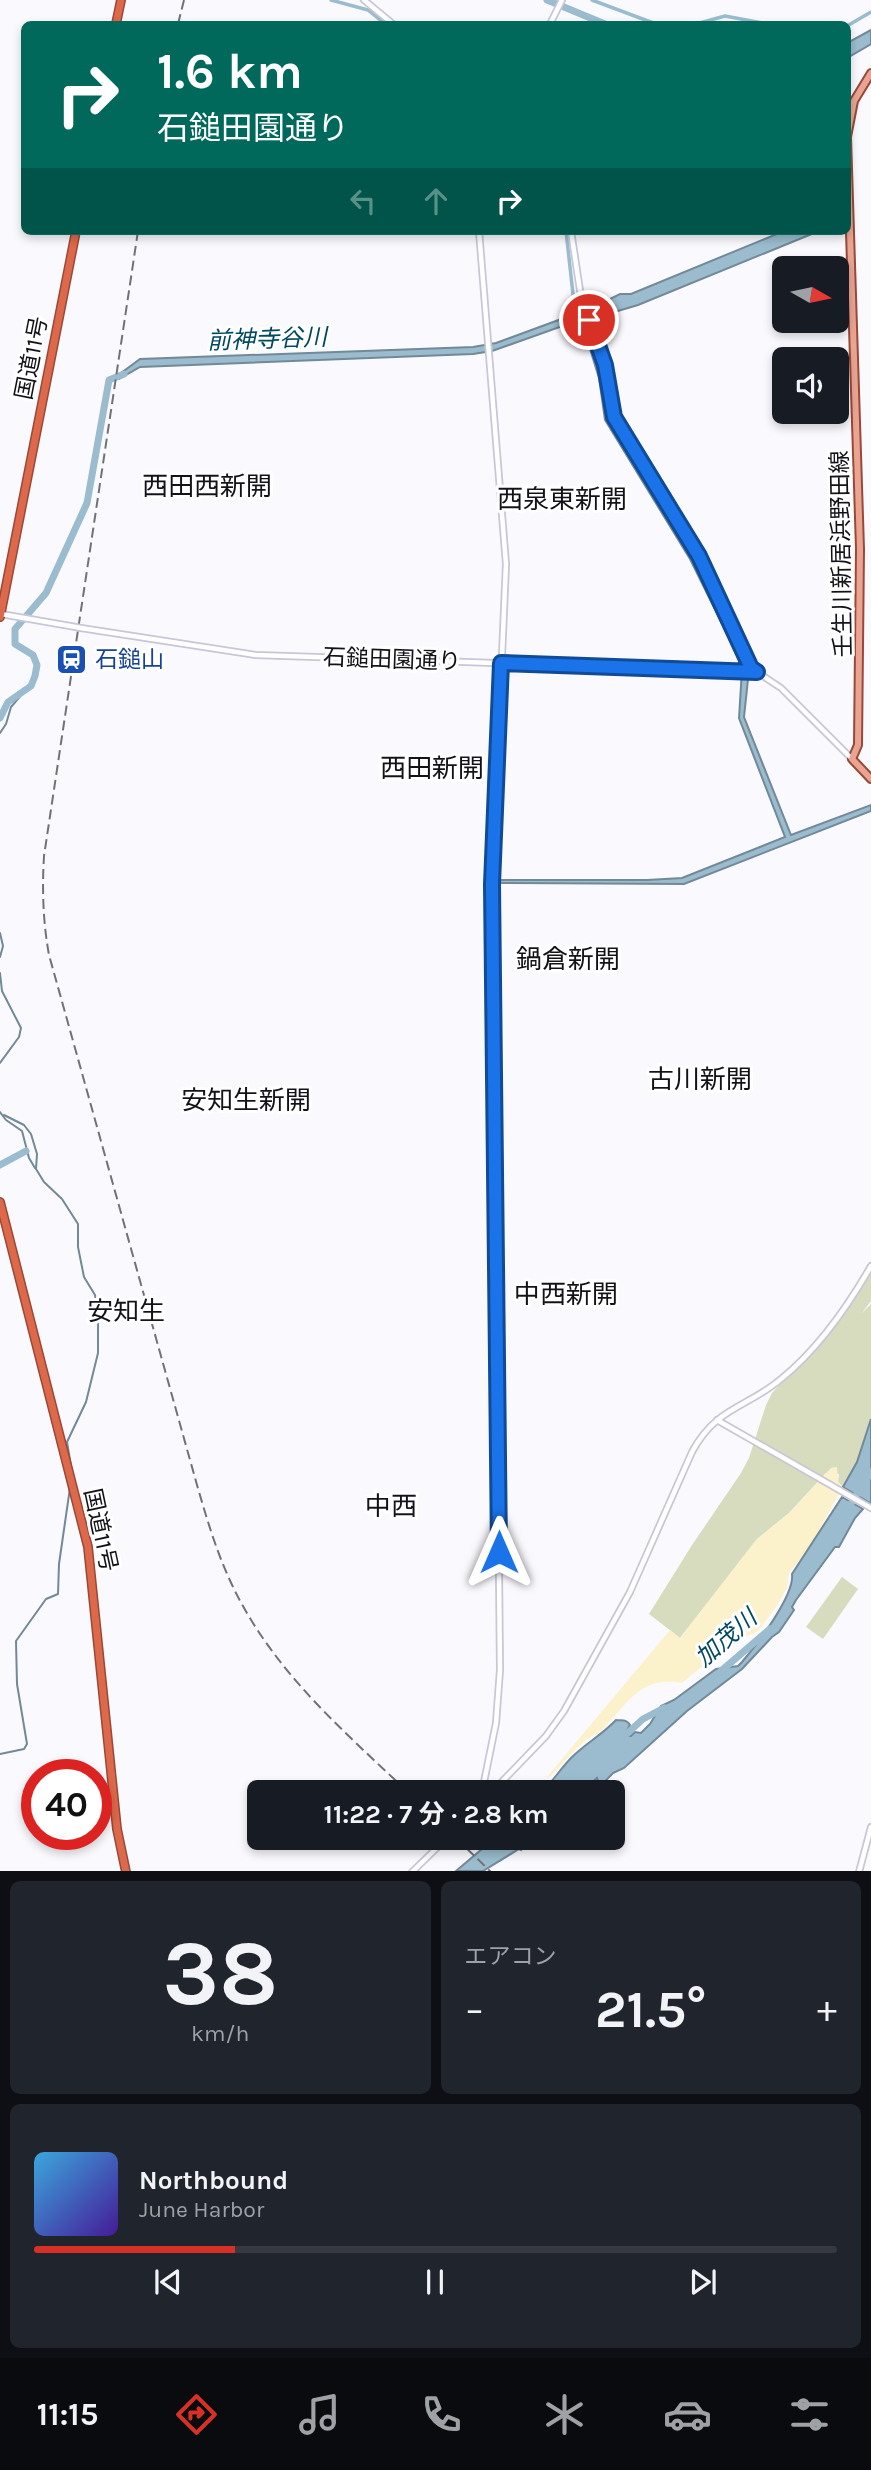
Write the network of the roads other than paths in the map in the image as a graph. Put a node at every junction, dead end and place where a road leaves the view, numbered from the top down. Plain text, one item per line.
1 (121, 0) edge
2 (364, 0) edge
3 (562, 0) edge
4 (117, 21) edge
5 (389, 21) edge
6 (552, 21) edge
7 (871, 73) edge
8 (851, 114) edge
9 (75, 235) edge
10 (479, 235) edge
11 (572, 235) edge
12 (849, 235) edge
13 (0, 615) edge
14 (501, 663) junction
15 (757, 672) junction
16 (852, 759) junction
17 (871, 779) edge
18 (0, 1202) edge
19 (871, 1266) edge
20 (717, 1420) junction
21 (871, 1508) edge
22 (485, 1780) edge
23 (504, 1780) edge
24 (871, 1827) edge
25 (434, 1850) edge
26 (126, 1871) edge
27 (412, 1871) edge
28 (859, 1871) edge

1 - 4 highway
2 - 5 street
3 - 6 street
7 - 8 main road, 壬生川新居浜野田線
9 - 13 highway, 国道11号
10 - 14 street
11 - 15 street
12 - 16 main road, 壬生川新居浜野田線
13 - 14 street, 石鎚田園通り, bridge
14 - 15 street, 石鎚田園通り
14 - 22 street
15 - 16 street
16 - 17 main road
18 - 26 highway, 国道11号
19 - 20 street
20 - 21 street
20 - 23 street
24 - 28 street
25 - 27 street

